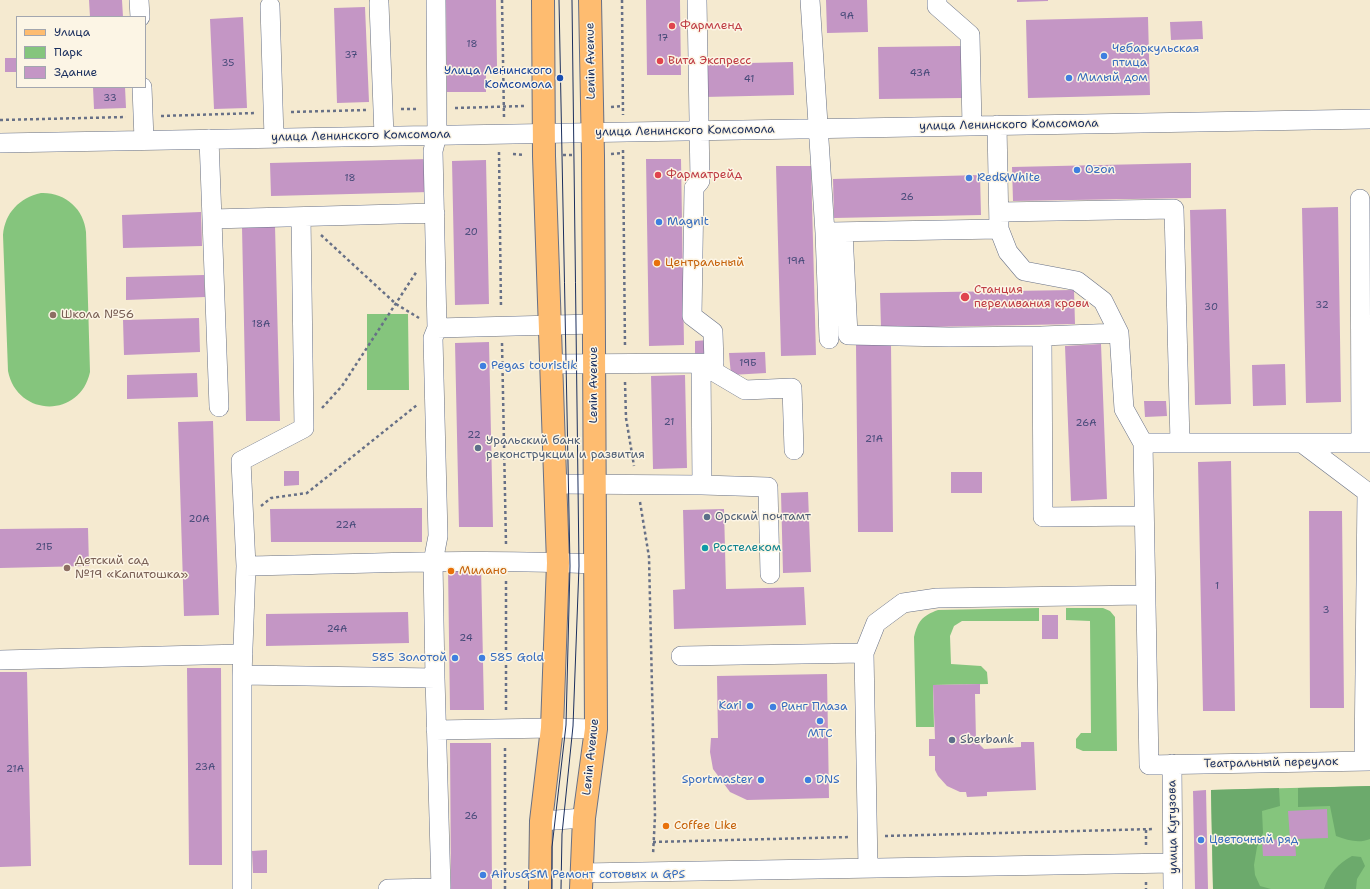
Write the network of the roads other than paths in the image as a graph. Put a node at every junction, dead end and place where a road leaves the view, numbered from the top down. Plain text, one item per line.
1 (139, 0) edge
2 (436, 0) edge
3 (543, 0) edge
4 (590, 0) edge
5 (697, 0) edge
6 (810, 0) edge
7 (937, 0) edge
8 (379, 2) dead end
9 (270, 6) dead end
10 (140, 16) edge
11 (142, 88) edge
12 (1370, 119) edge
13 (997, 125) junction
14 (972, 126) junction
15 (818, 128) junction
16 (699, 130) junction
17 (592, 132) junction
18 (544, 133) junction
19 (437, 135) junction
20 (384, 136) junction
21 (274, 138) junction
22 (209, 139) junction
23 (144, 140) junction
24 (0, 142) edge
25 (1360, 199) dead end
26 (435, 213) junction
27 (301, 217) junction
28 (212, 219) junction
29 (999, 221) junction
30 (834, 232) junction
31 (594, 324) junction
32 (550, 325) junction
33 (437, 328) junction
34 (1118, 333) junction
35 (1042, 336) junction
36 (829, 339) dead end
37 (551, 364) junction
38 (594, 364) junction
39 (701, 364) junction
40 (219, 407) dead end
41 (1143, 443) junction
42 (1180, 443) junction
43 (1302, 443) junction
44 (1366, 443) edge
45 (794, 450) dead end
46 (555, 484) junction
47 (595, 484) junction
48 (702, 485) junction
49 (1368, 492) edge
50 (1143, 516) junction
51 (434, 562) junction
52 (558, 562) junction
53 (595, 564) junction
54 (246, 566) junction
55 (770, 574) dead end
56 (1145, 595) junction
57 (864, 653) junction
58 (243, 654) junction
59 (681, 656) dead end
60 (0, 660) edge
61 (242, 676) junction
62 (435, 678) junction
63 (552, 728) junction
64 (436, 730) junction
65 (596, 730) junction
66 (1367, 761) edge
67 (1172, 764) junction
68 (584, 818) junction
69 (541, 821) junction
70 (1173, 863) junction
71 (868, 868) junction
72 (581, 881) edge
73 (242, 889) edge
74 (388, 889) edge
75 (540, 889) edge
76 (1173, 889) edge

1 - 10 street
2 - 19 street
3 - 18 main road
4 - 17 main road, Lenin Avenue
5 - 16 street
6 - 15 street
7 - 14 street
8 - 20 street
9 - 21 street
11 - 23 street
12 - 13 street, улица Ленинского Комсомола
13 - 14 street, улица Ленинского Комсомола
13 - 29 street
14 - 15 street, улица Ленинского Комсомола
15 - 16 street, улица Ленинского Комсомола
15 - 30 street
16 - 17 street, улица Ленинского Комсомола
16 - 39 street
17 - 18 street, улица Ленинского Комсомола
17 - 31 main road, Lenin Avenue
18 - 19 street, улица Ленинского Комсомола
18 - 32 main road
19 - 20 street, улица Ленинского Комсомола
19 - 26 street
20 - 21 street, улица Ленинского Комсомола
21 - 22 street, улица Ленинского Комсомола
22 - 23 street, улица Ленинского Комсомола
22 - 28 street
23 - 24 street, улица Ленинского Комсомола
25 - 44 street
26 - 27 street
26 - 33 street
27 - 28 street
27 - 54 street
28 - 40 street
29 - 30 street
29 - 34 street
29 - 42 street
30 - 35 street
30 - 36 street
31 - 32 street
31 - 38 main road, Lenin Avenue
32 - 33 street
32 - 37 main road
33 - 51 street
34 - 35 street
34 - 41 street
35 - 50 street
37 - 38 street
37 - 46 main road
38 - 39 street
38 - 47 main road, Lenin Avenue
39 - 45 street
39 - 48 street
41 - 42 street
41 - 50 street
42 - 43 street
43 - 44 street
43 - 49 street
46 - 47 street
46 - 52 main road
47 - 48 street
47 - 53 main road, Lenin Avenue
48 - 55 street
49 - 66 street
50 - 56 street
51 - 52 street
51 - 54 street
51 - 62 street
52 - 53 street
52 - 63 main road
53 - 65 main road, Lenin Avenue
54 - 58 street
56 - 57 street
56 - 67 street, Театральный переулок
57 - 59 street
57 - 71 street
58 - 60 street
58 - 61 street
61 - 62 street
61 - 73 street
62 - 64 street
63 - 64 street
63 - 65 street
63 - 69 main road
64 - 74 street
65 - 68 main road, Lenin Avenue
66 - 67 street, Театральный переулок
67 - 70 street, улица Кутузова
68 - 69 street
68 - 72 main road, Lenin Avenue
69 - 75 main road
70 - 71 street
70 - 76 street, улица Кутузова
71 - 72 street

